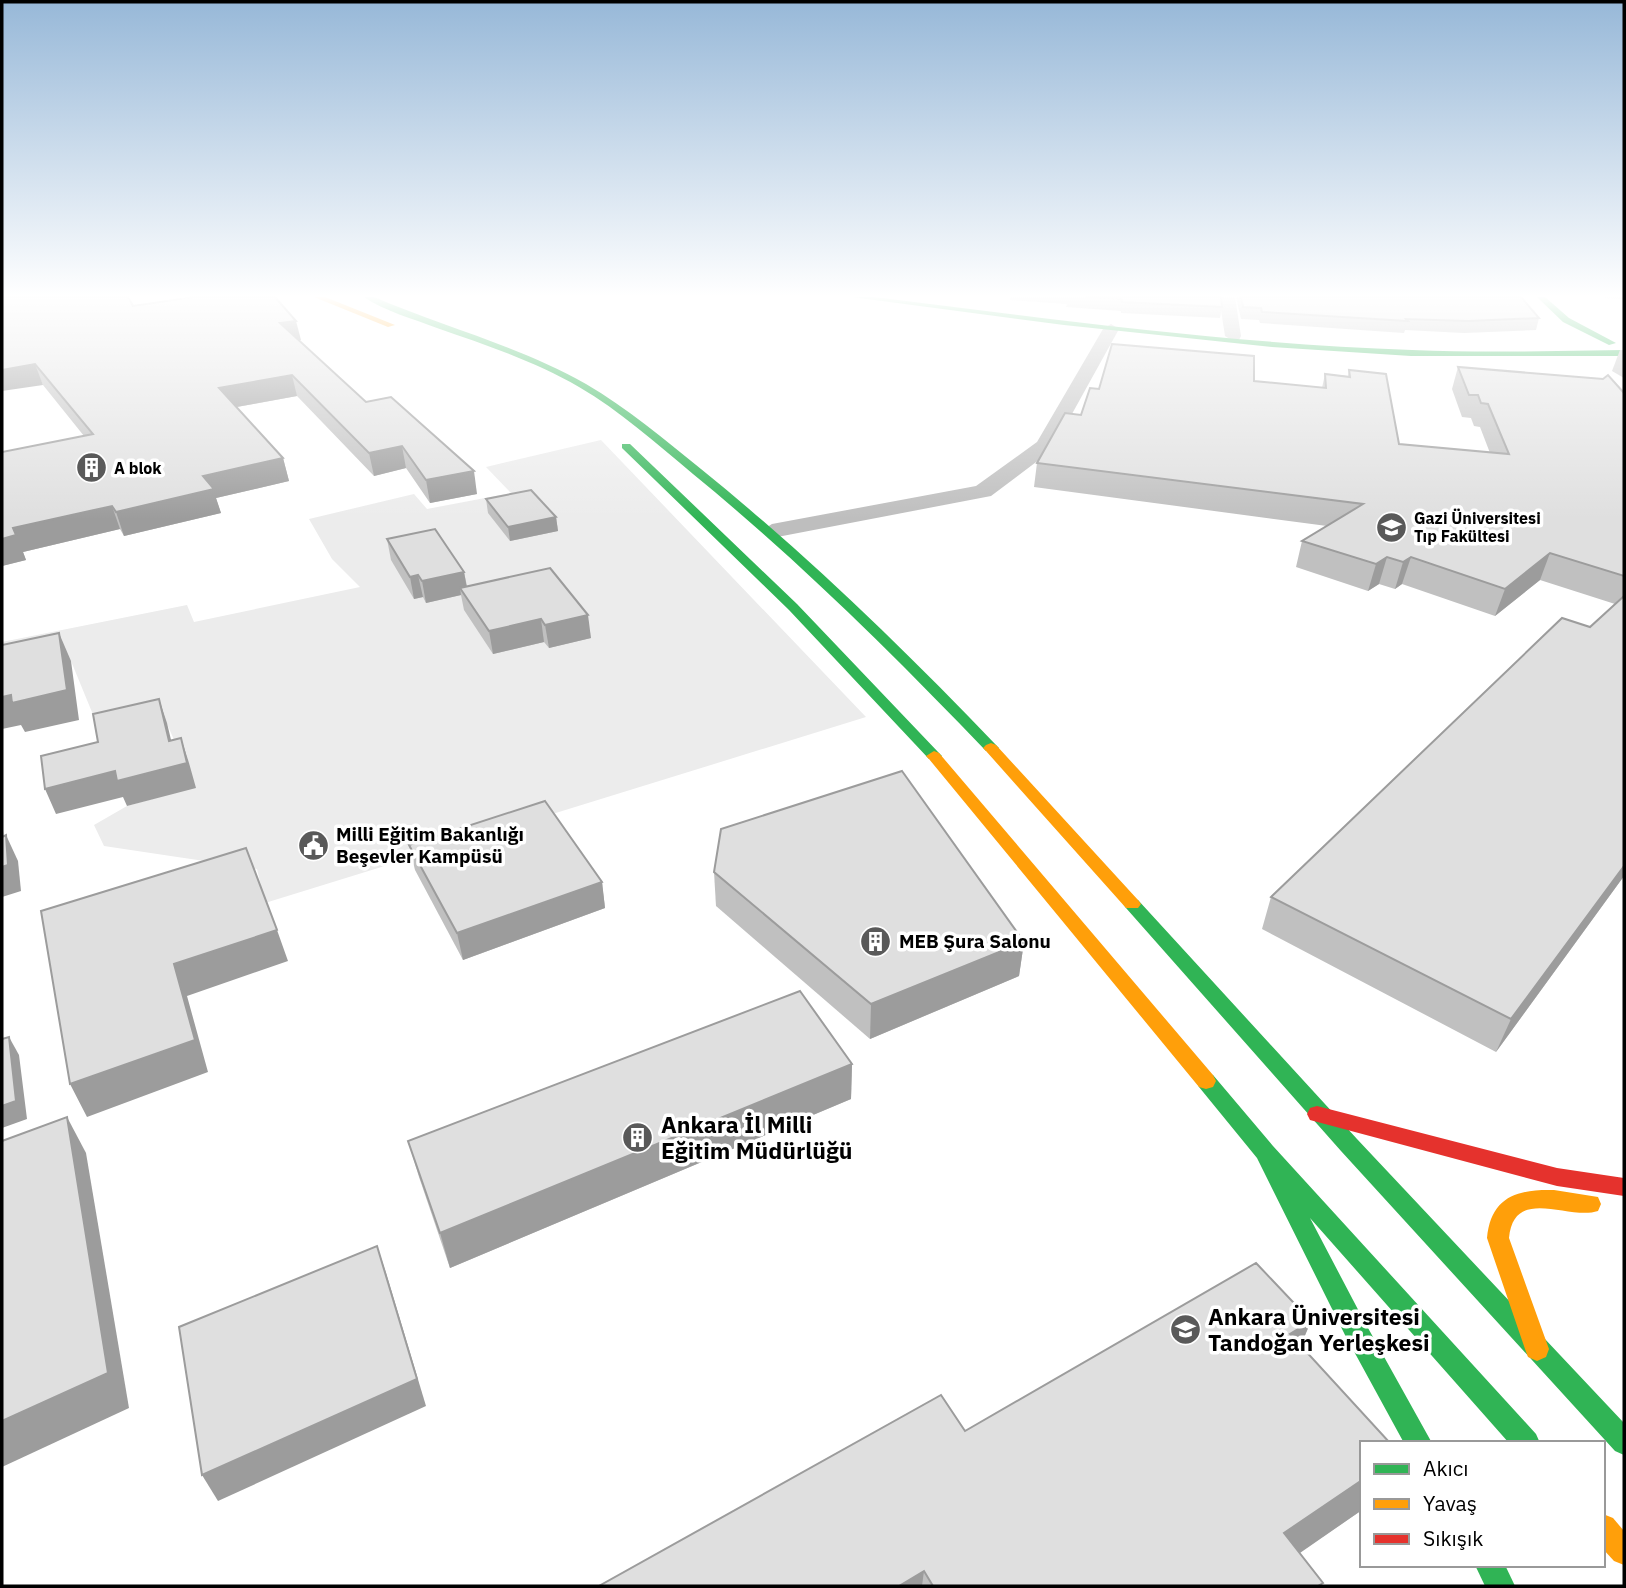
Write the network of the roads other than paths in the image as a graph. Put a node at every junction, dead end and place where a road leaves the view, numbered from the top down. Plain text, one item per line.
1 (552, 371) edge
2 (1087, 371) edge
3 (617, 438) dead end
4 (1026, 460) junction
5 (948, 478) junction
6 (983, 491) junction
7 (833, 518) junction
8 (772, 531) junction
9 (1317, 1114) junction
10 (1265, 1152) junction
11 (1624, 1187) edge
12 (1601, 1206) dead end
13 (1537, 1349) junction
14 (1418, 1441) edge
15 (1525, 1441) edge
16 (1624, 1442) edge
17 (1605, 1530) edge
18 (1624, 1551) edge
19 (1490, 1567) edge
20 (1501, 1586) edge

1 - 8 main road
2 - 4 street
3 - 10 main road
4 - 5 street
4 - 6 street
5 - 6 street
5 - 7 street
6 - 7 street
7 - 8 street
8 - 9 main road
9 - 11 main road
9 - 13 main road
10 - 14 main road
10 - 15 main road
12 - 13 main road
13 - 16 main road
17 - 18 main road
19 - 20 main road

